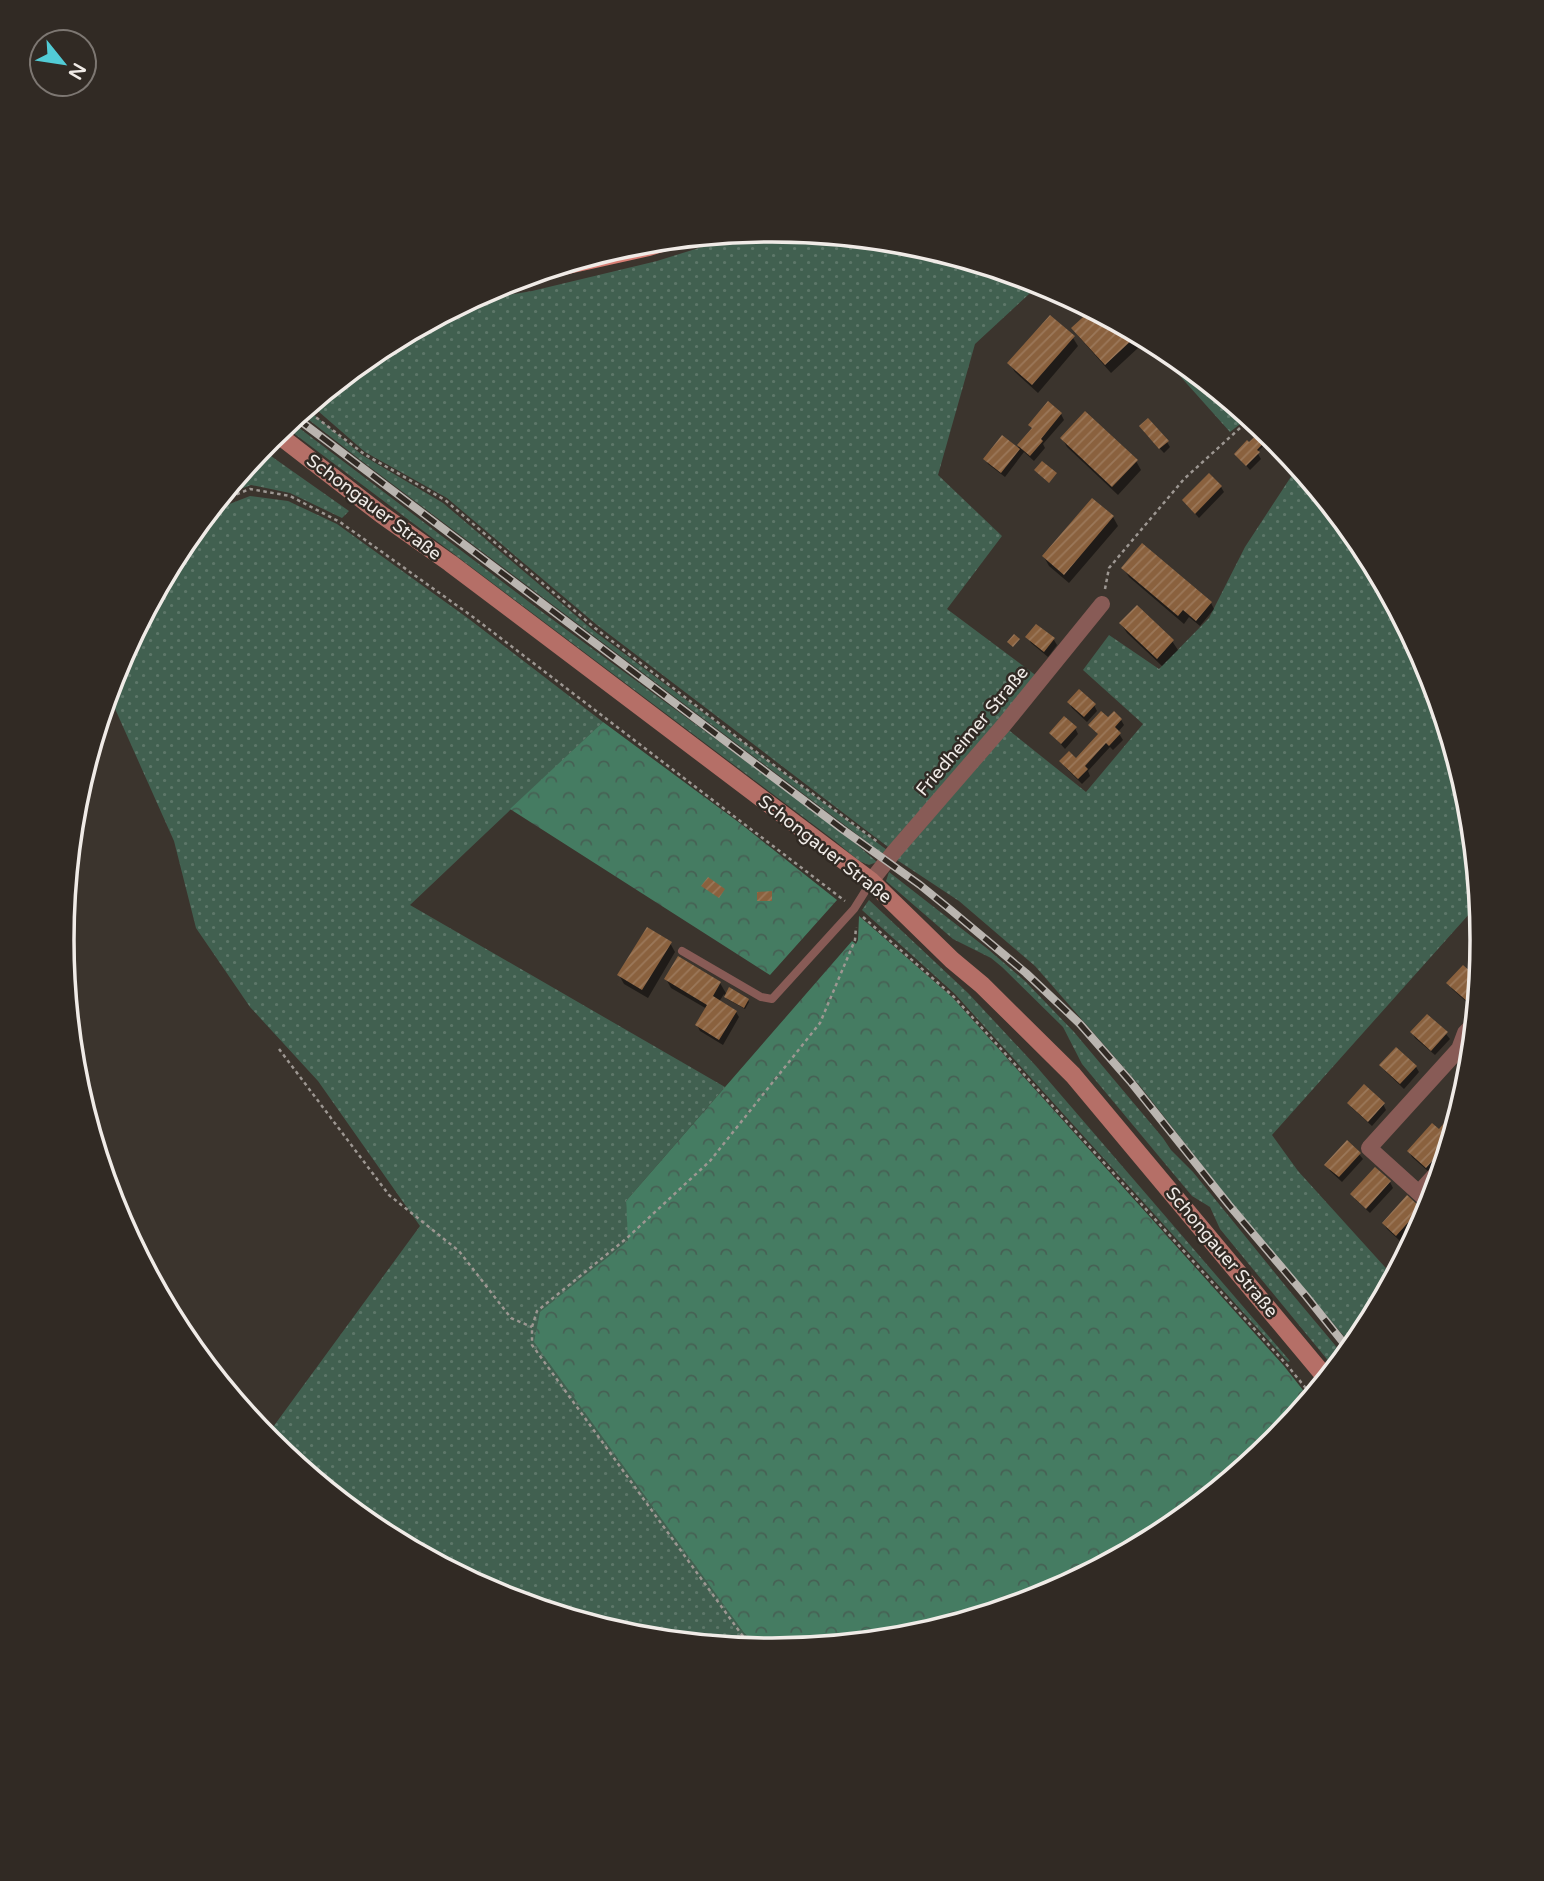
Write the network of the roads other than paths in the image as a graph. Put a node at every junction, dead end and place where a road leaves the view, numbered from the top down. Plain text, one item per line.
1 (285, 440) edge
2 (1102, 604) road end
3 (872, 881) junction
4 (682, 951) dead end
5 (1463, 1043) edge
6 (1429, 1176) edge
7 (1416, 1190) junction
8 (1422, 1195) edge
9 (1321, 1372) edge

1 - 3 main road, Schongauer Straße
2 - 3 street, Friedheimer Straße
3 - 4 lane
3 - 9 main road, Schongauer Straße
5 - 7 street
6 - 7 lane
7 - 8 street

